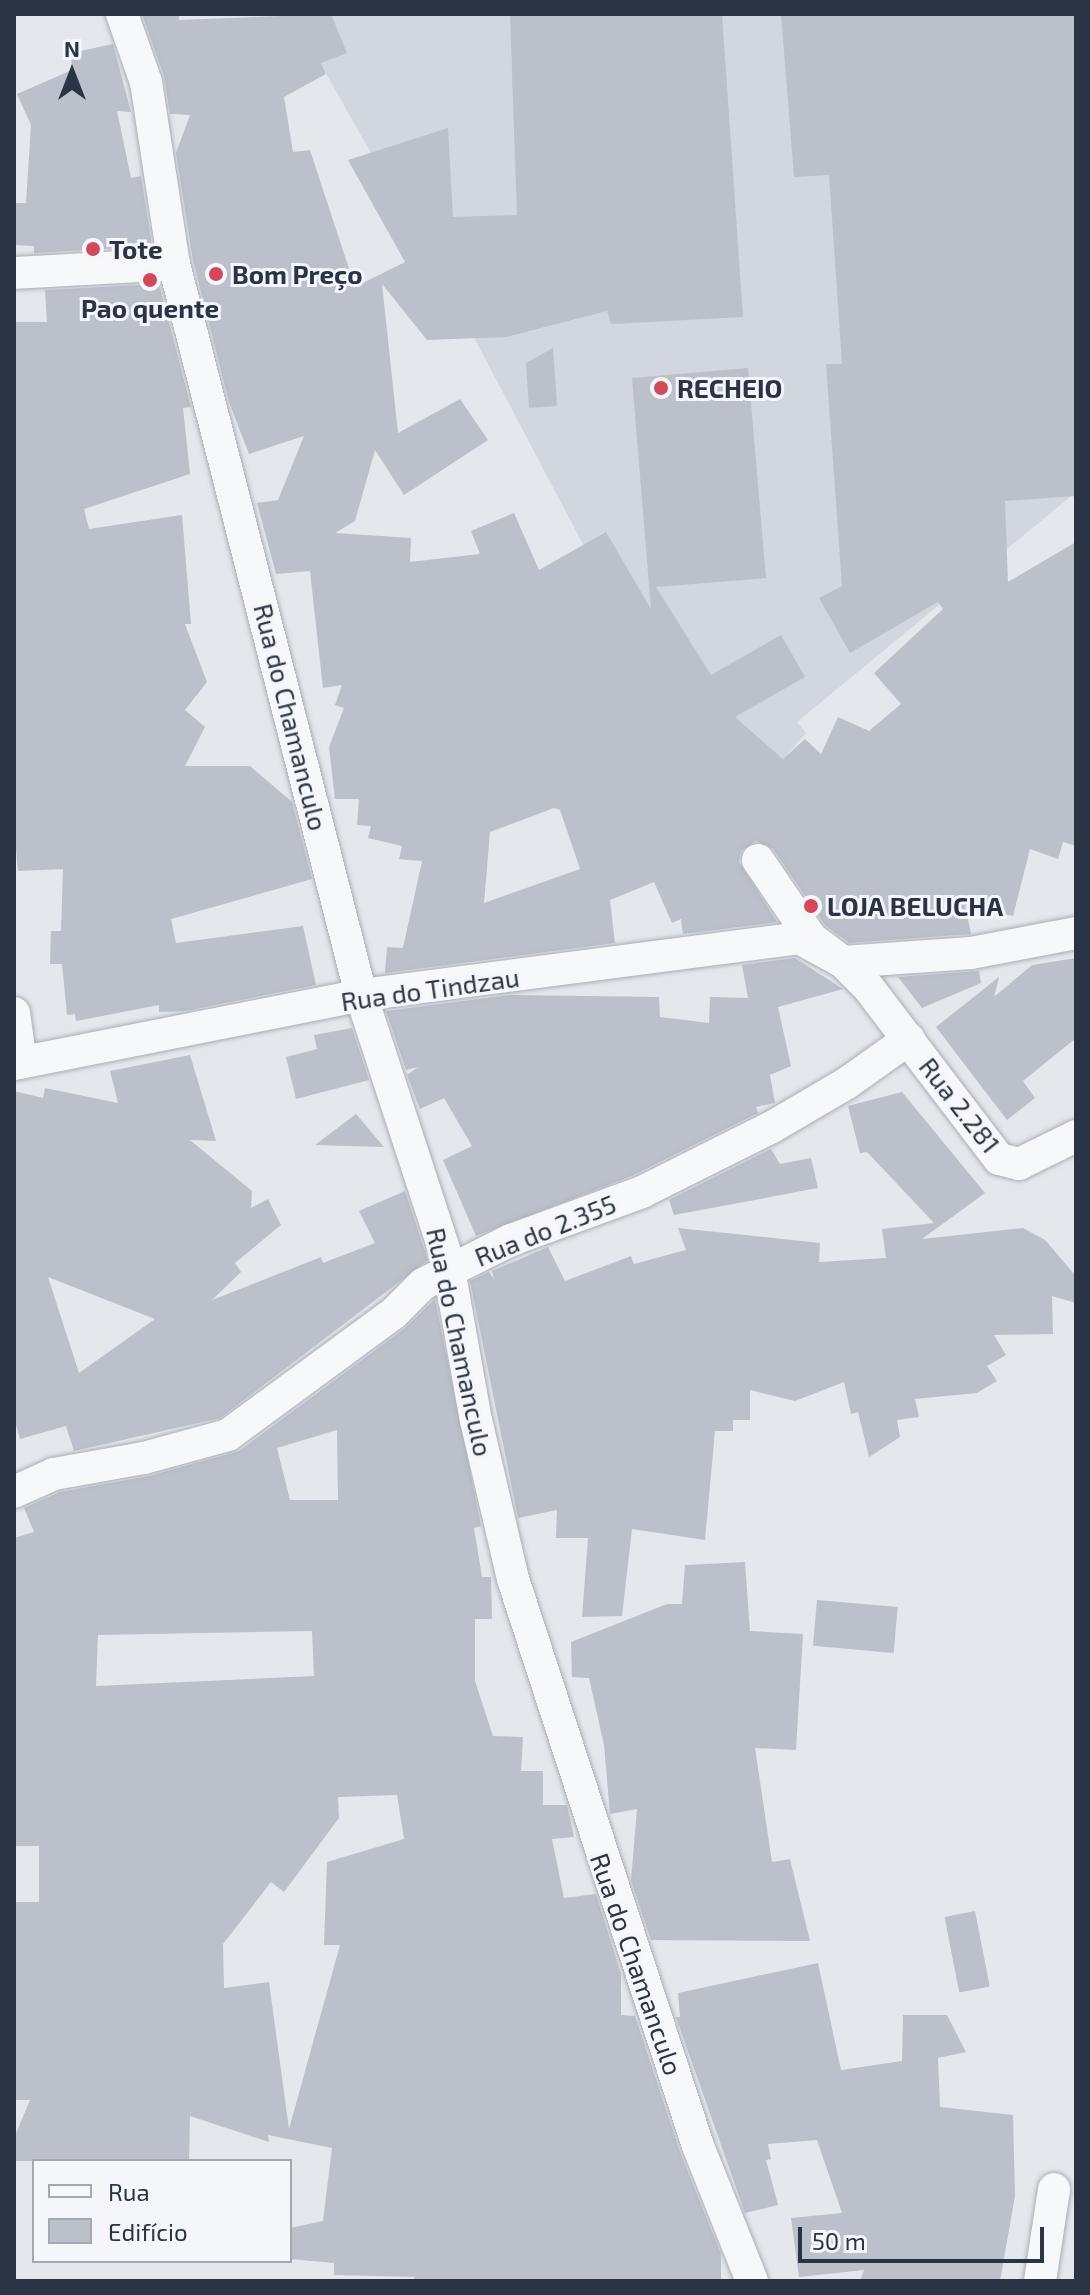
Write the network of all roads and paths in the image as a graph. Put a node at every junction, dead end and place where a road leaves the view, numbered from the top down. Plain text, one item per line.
1 (122, 14) edge
2 (174, 264) junction
3 (14, 273) edge
4 (758, 860) dead end
5 (1076, 933) edge
6 (843, 962) junction
7 (868, 987) joint
8 (361, 995) junction
9 (14, 1013) edge
10 (909, 1039) junction
11 (18, 1063) edge
12 (1076, 1136) edge
13 (449, 1269) junction
14 (14, 1492) edge
15 (1054, 2189) dead end
16 (752, 2281) edge
17 (1040, 2281) edge

1 - 2 street
2 - 3 street
2 - 8 street, Rua do Chamanculo
4 - 6 street
5 - 6 street
6 - 7 street, Rua do Tindzau
6 - 8 street, Rua do Tindzau
7 - 10 street, Rua 2.281
8 - 11 street, Rua do Tindzau
8 - 13 street, Rua do Chamanculo
9 - 11 street
10 - 12 street, Rua 2.281
10 - 13 street, Rua do 2.355
13 - 14 street, Rua do 2.355
13 - 16 street, Rua do Chamanculo
15 - 17 street

